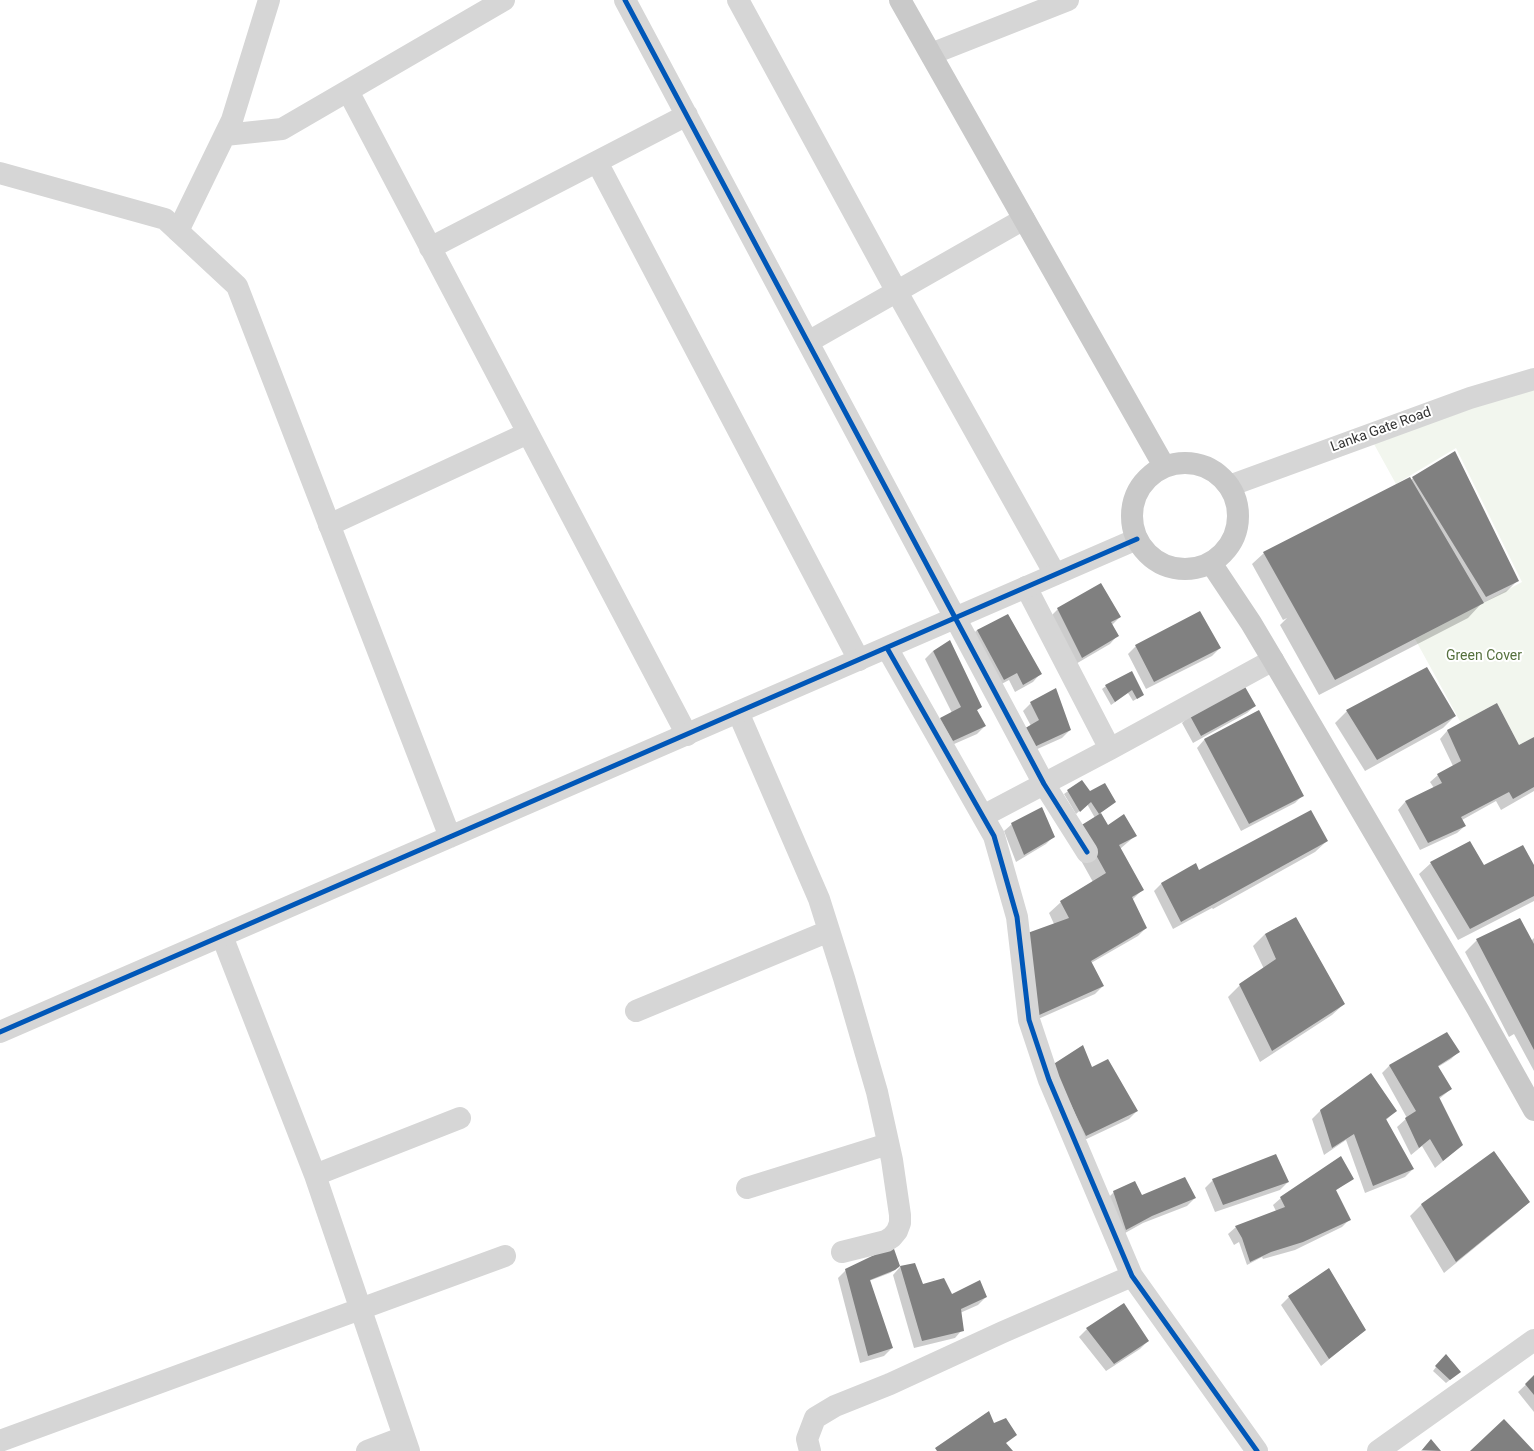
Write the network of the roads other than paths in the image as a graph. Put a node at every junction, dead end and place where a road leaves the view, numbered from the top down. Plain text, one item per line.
1 (269, 0) edge
2 (504, 0) edge
3 (625, 0) edge
4 (738, 0) edge
5 (900, 0) edge
6 (1068, 0) edge
7 (931, 54) junction
8 (348, 91) junction
9 (687, 115) junction
10 (225, 135) junction
11 (596, 162) junction
12 (0, 173) edge
13 (1024, 219) junction
14 (178, 231) junction
15 (430, 248) junction
16 (897, 292) junction
17 (808, 342) junction
18 (1534, 379) edge
19 (528, 433) junction
20 (1164, 466) junction
21 (1229, 486) junction
22 (329, 525) junction
23 (1137, 539) junction
24 (1211, 563) junction
25 (1055, 574) junction
26 (1026, 587) junction
27 (956, 617) junction
28 (887, 648) junction
29 (859, 660) junction
30 (1273, 660) junction
31 (738, 712) junction
32 (687, 735) junction
33 (1110, 749) junction
34 (1044, 784) junction
35 (983, 816) junction
36 (450, 837) junction
37 (1087, 852) dead end
38 (829, 931) junction
39 (222, 936) junction
40 (636, 1011) dead end
41 (0, 1032) edge
42 (1534, 1110) edge
43 (460, 1118) dead end
44 (888, 1144) junction
45 (315, 1175) junction
46 (747, 1188) dead end
47 (842, 1252) dead end
48 (505, 1256) dead end
49 (1132, 1276) junction
50 (360, 1309) junction
51 (1534, 1340) edge
52 (1, 1443) edge
53 (407, 1444) edge
54 (367, 1451) edge
55 (810, 1451) edge
56 (1257, 1451) edge
57 (1378, 1451) edge

1 - 10 street
2 - 8 street
3 - 9 street
4 - 16 street
5 - 7 main road
6 - 7 street
7 - 13 main road
8 - 10 street
8 - 15 street
9 - 11 street
9 - 17 street
10 - 14 street
11 - 15 street
11 - 29 street
12 - 14 street
13 - 16 street
13 - 20 main road
14 - 22 street
15 - 19 street
16 - 17 street
16 - 25 street
17 - 27 street
18 - 21 street, Lanka Gate Road
19 - 22 street
19 - 32 street
20 - 21 main road
20 - 23 main road
21 - 24 main road
22 - 36 street
23 - 24 main road
23 - 25 street
24 - 30 main road
25 - 26 street
26 - 27 street
26 - 33 street
27 - 28 street
27 - 34 street
28 - 29 street
28 - 35 street
29 - 31 street
30 - 33 street
30 - 42 main road
31 - 32 street
31 - 38 street
32 - 36 street
33 - 34 street
34 - 35 street
34 - 37 street
35 - 49 street
36 - 39 street
38 - 40 street
38 - 44 street
39 - 41 street
39 - 45 street
43 - 45 street
44 - 46 street
44 - 47 street
45 - 50 street
48 - 50 street
49 - 55 street
49 - 56 street
50 - 52 street
50 - 53 street
51 - 57 street
53 - 54 street

